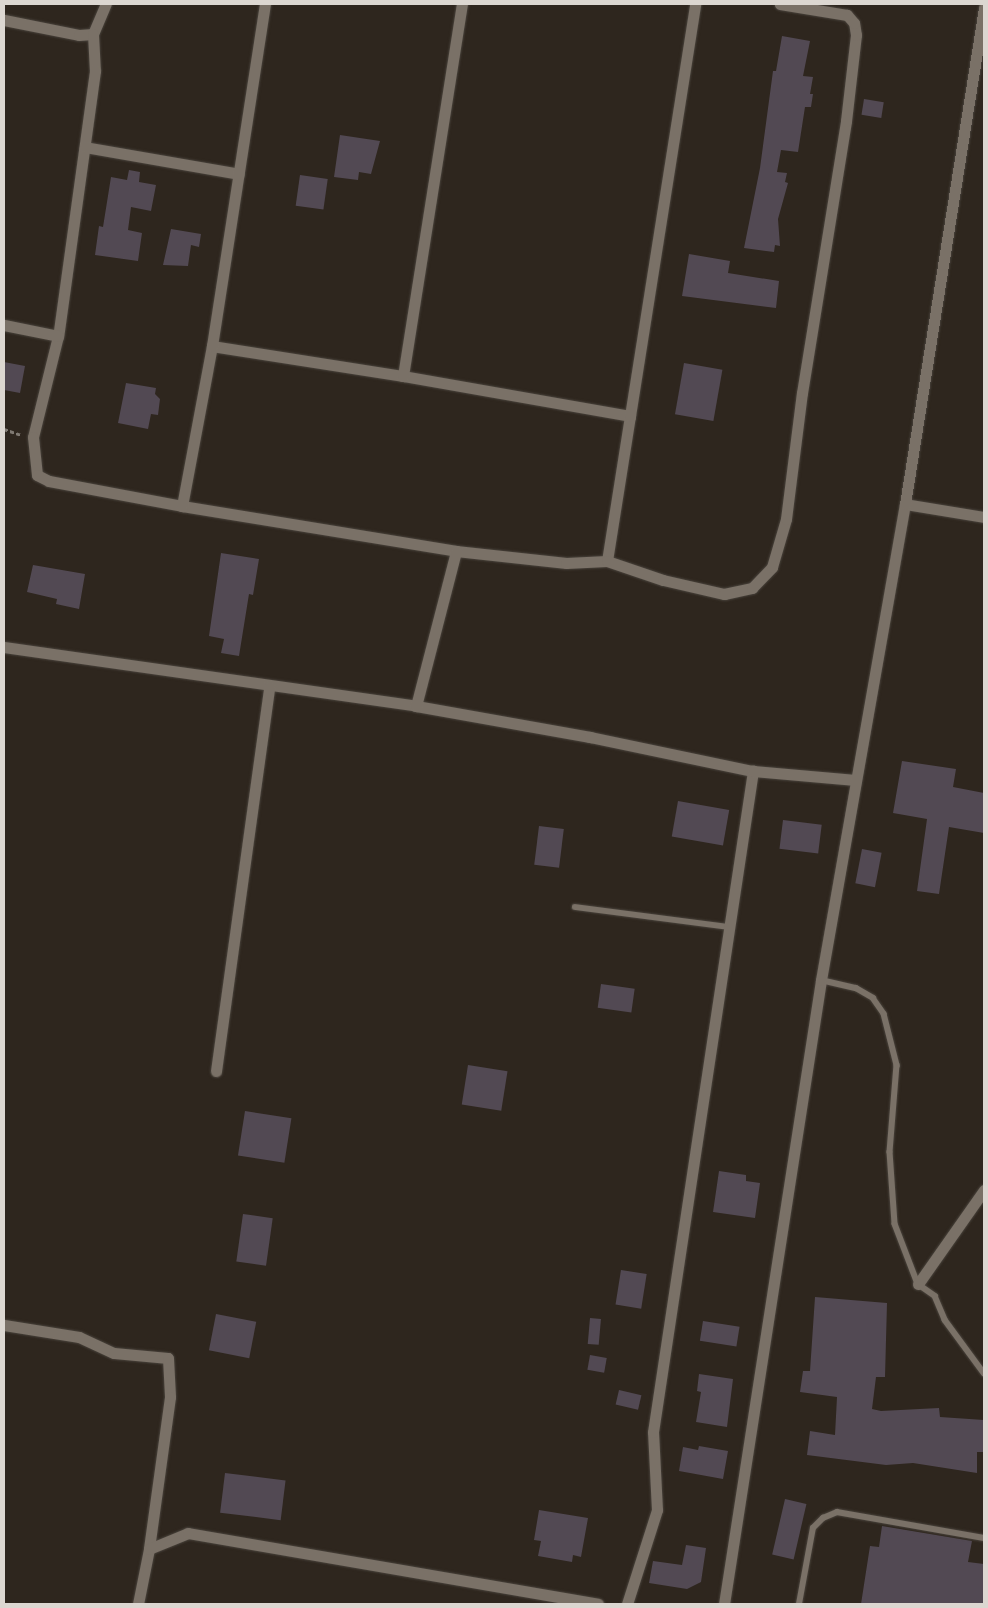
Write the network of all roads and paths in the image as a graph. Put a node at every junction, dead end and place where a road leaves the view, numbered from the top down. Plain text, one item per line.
1 (106, 4) edge
2 (265, 4) edge
3 (462, 4) edge
4 (695, 4) edge
5 (780, 4) edge
6 (984, 8) edge
7 (4, 20) edge
8 (983, 33) edge
9 (93, 34) junction
10 (85, 147) junction
11 (239, 174) junction
12 (4, 325) edge
13 (58, 336) junction
14 (212, 346) junction
15 (403, 376) junction
16 (630, 416) junction
17 (4, 429) edge
18 (32, 438) junction
19 (905, 504) junction
20 (182, 506) junction
21 (984, 517) edge
22 (456, 551) junction
23 (607, 561) junction
24 (4, 647) edge
25 (269, 687) junction
26 (416, 706) junction
27 (752, 771) junction
28 (856, 780) junction
29 (575, 907) dead end
30 (729, 927) junction
31 (821, 980) junction
32 (216, 1071) dead end
33 (984, 1190) edge
34 (918, 1284) junction
35 (4, 1325) edge
36 (984, 1374) edge
37 (984, 1538) edge
38 (149, 1549) junction
39 (138, 1604) edge
40 (598, 1604) edge
41 (627, 1604) edge
42 (724, 1604) edge
43 (799, 1604) edge

1 - 9 street
2 - 11 street
3 - 15 street
4 - 16 street
5 - 23 street
6 - 8 street
7 - 9 street
8 - 19 street
9 - 10 street
10 - 11 street
10 - 13 street
11 - 14 street
12 - 13 street
13 - 18 street
14 - 15 street
14 - 20 street
15 - 16 street
16 - 23 street
17 - 18 path
18 - 20 street
19 - 21 street
19 - 28 street
20 - 22 street
22 - 23 street
22 - 26 street
24 - 25 street
25 - 26 street
25 - 32 street
26 - 27 street
27 - 28 street
27 - 30 street
28 - 31 street
29 - 30 lane
30 - 41 street
31 - 34 lane
31 - 42 street
33 - 34 street
34 - 36 lane
35 - 38 street
37 - 43 lane
38 - 39 street
38 - 40 street

